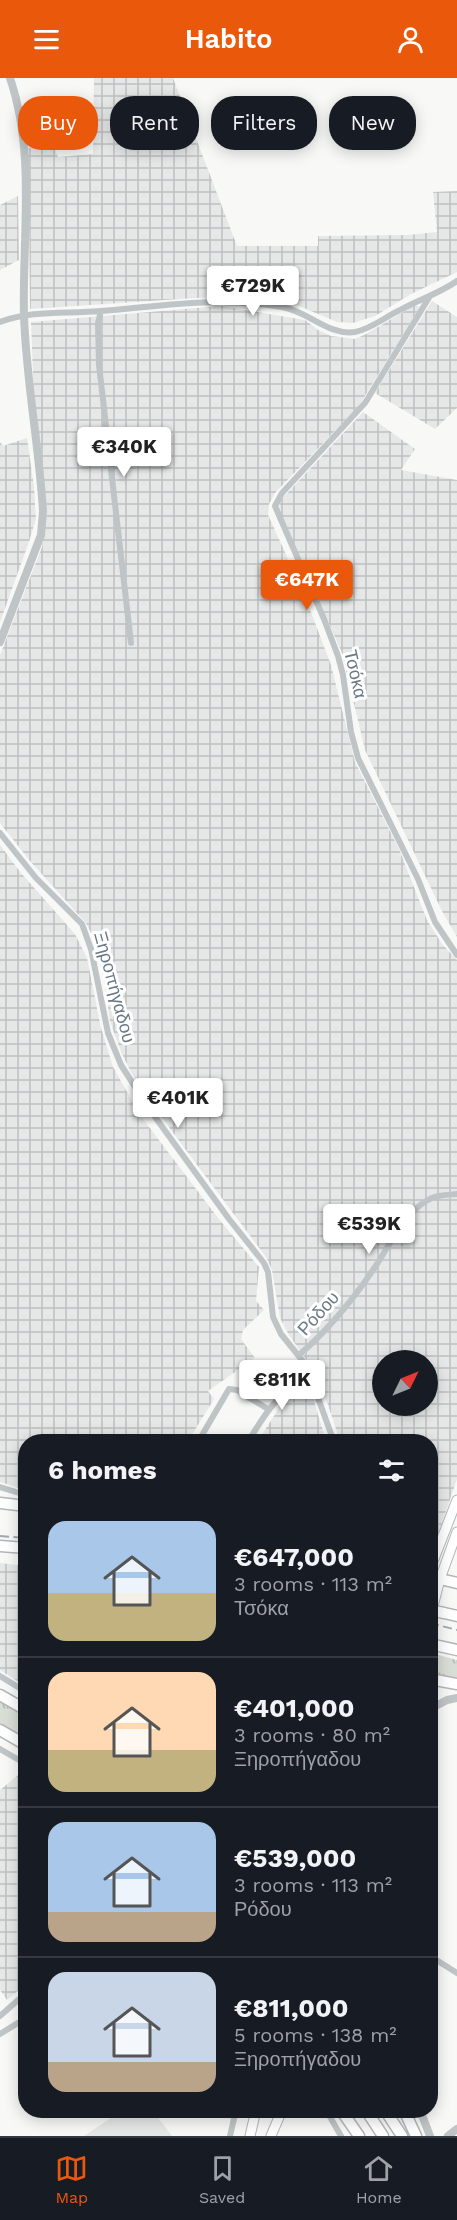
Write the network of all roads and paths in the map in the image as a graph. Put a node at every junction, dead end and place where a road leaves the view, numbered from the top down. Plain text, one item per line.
1 (10, 78) edge
2 (457, 281) edge
3 (430, 296) junction
4 (101, 311) junction
5 (24, 315) junction
6 (0, 322) edge
7 (0, 642) edge
8 (131, 643) dead end
9 (0, 833) edge
10 (457, 955) edge
11 (457, 1194) edge
12 (299, 1355) junction
13 (309, 1373) junction
14 (260, 1380) dead end
15 (249, 1398) junction
16 (268, 1409) junction
17 (203, 1434) edge
18 (253, 1434) edge
19 (331, 1434) edge
20 (0, 1487) edge
21 (18, 1493) edge
22 (457, 1500) edge
23 (0, 1503) edge
24 (18, 1505) edge
25 (457, 1532) edge
26 (0, 1546) edge
27 (18, 1547) edge
28 (438, 1549) edge
29 (438, 1574) edge
30 (438, 1581) edge
31 (457, 1583) edge
32 (438, 1612) edge
33 (457, 1616) edge
34 (438, 1645) edge
35 (457, 1650) edge
36 (0, 1676) edge
37 (438, 1682) edge
38 (457, 1684) edge
39 (18, 1687) edge
40 (0, 1695) edge
41 (457, 1698) edge
42 (18, 1705) edge
43 (438, 1705) edge
44 (0, 1730) edge
45 (18, 1740) edge
46 (0, 1749) edge
47 (18, 1759) edge
48 (438, 1961) edge
49 (457, 1973) edge
50 (18, 2000) edge
51 (0, 2016) edge
52 (18, 2023) edge
53 (0, 2034) edge
54 (234, 2118) edge
55 (254, 2118) edge
56 (279, 2118) edge
57 (331, 2118) edge
58 (347, 2118) edge
59 (371, 2118) edge
60 (390, 2118) edge
61 (408, 2118) edge
62 (423, 2118) edge
63 (457, 2129) edge
64 (230, 2136) edge
65 (250, 2136) edge
66 (271, 2136) edge
67 (342, 2136) edge
68 (359, 2136) edge
69 (383, 2136) edge
70 (402, 2136) edge
71 (416, 2136) edge
72 (430, 2136) edge
73 (448, 2136) edge

1 - 5 street
2 - 3 street
3 - 4 street
3 - 10 street, Τσόκα
4 - 5 street
4 - 8 street
5 - 6 street
5 - 7 street
9 - 12 street, Ξηροπήγαδου
11 - 12 street, Ρόδου
12 - 13 street, Ξηροπήγαδου
13 - 16 street
13 - 19 street, Ξηροπήγαδου
14 - 15 street
15 - 16 street
15 - 17 street
16 - 18 street
20 - 21 street
22 - 28 main road
23 - 24 highway
25 - 29 main road
26 - 27 highway
30 - 31 highway
32 - 33 highway, bridge
34 - 35 highway
36 - 39 street
37 - 38 highway
40 - 42 highway
41 - 43 street
44 - 45 highway
46 - 47 street
48 - 49 street
50 - 51 street
52 - 53 street
54 - 64 street
55 - 65 main road
56 - 66 main road
57 - 67 street
58 - 68 highway
59 - 69 highway
60 - 70 highway
61 - 71 highway
62 - 72 street
63 - 73 street

